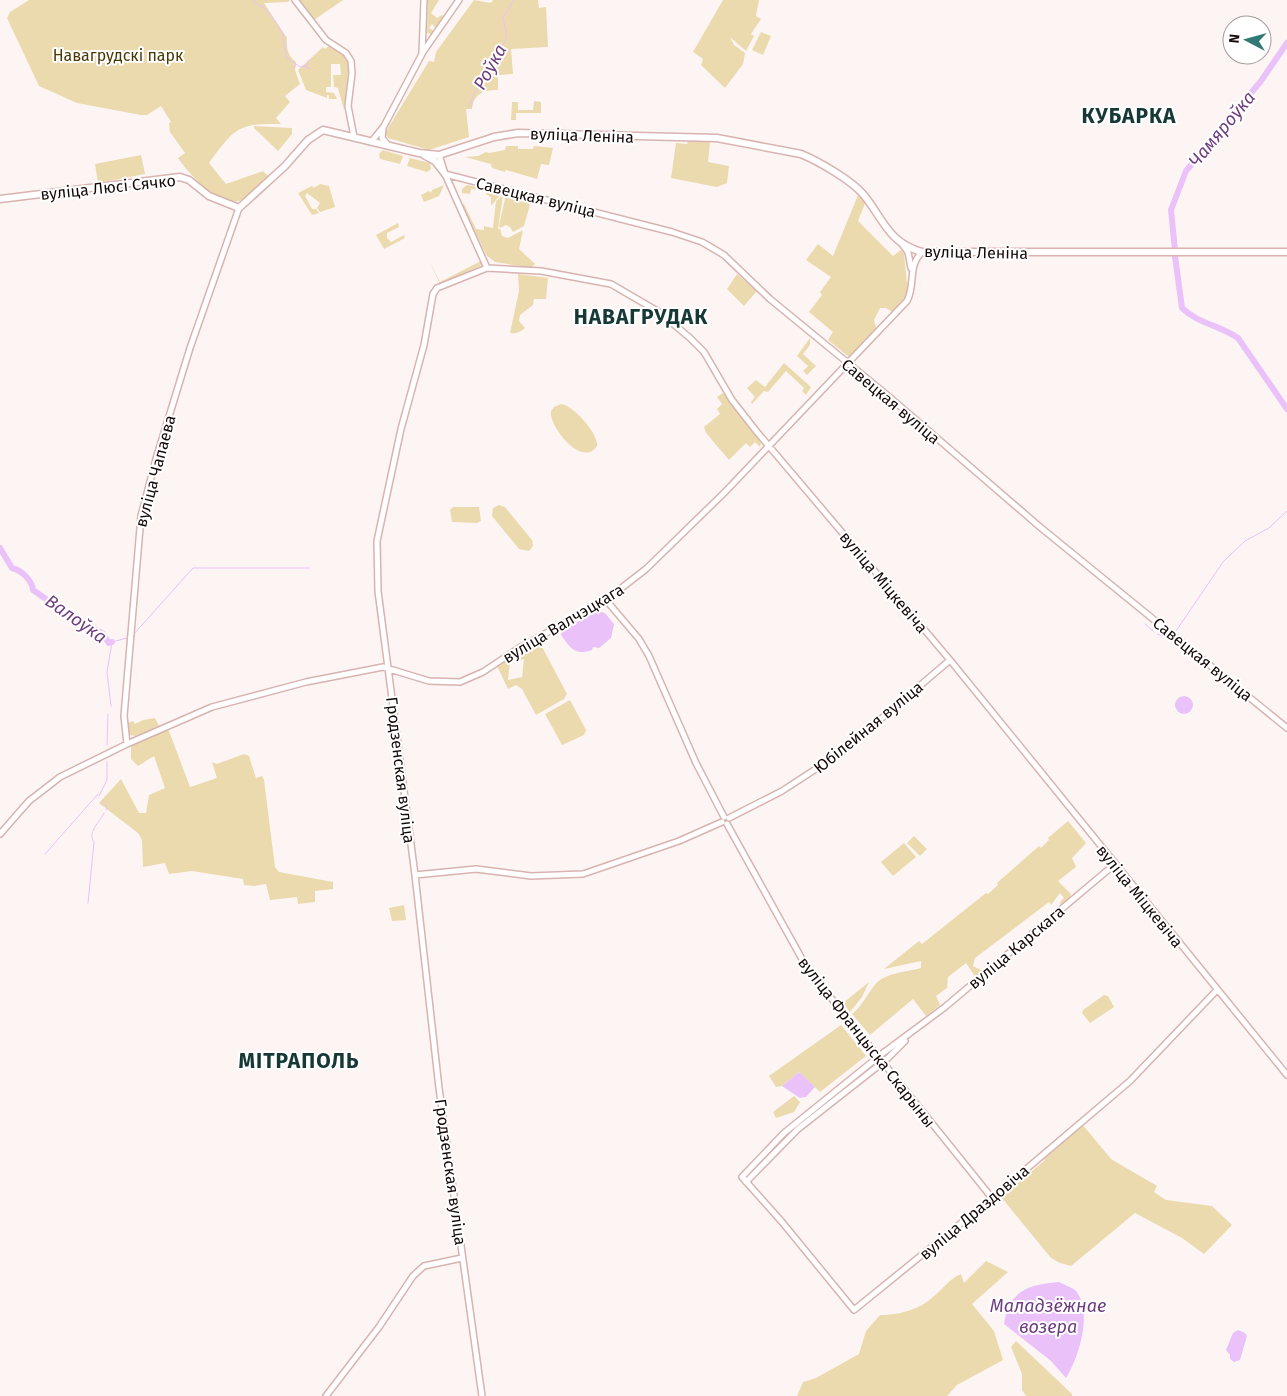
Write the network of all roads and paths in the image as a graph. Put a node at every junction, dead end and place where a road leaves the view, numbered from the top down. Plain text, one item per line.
1 (295, 0) edge
2 (424, 0) edge
3 (458, 0) edge
4 (423, 35) junction
5 (432, 37) junction
6 (422, 54) junction
7 (384, 126) junction
8 (354, 137) junction
9 (372, 141) junction
10 (388, 145) junction
11 (419, 153) junction
12 (439, 156) junction
13 (445, 174) junction
14 (0, 199) edge
15 (239, 208) junction
16 (902, 244) junction
17 (922, 252) junction
18 (1287, 252) edge
19 (487, 268) junction
20 (912, 271) junction
21 (848, 363) junction
22 (770, 447) junction
23 (606, 600) junction
24 (950, 660) junction
25 (388, 668) junction
26 (1287, 728) edge
27 (127, 744) junction
28 (726, 820) junction
29 (0, 834) edge
30 (1115, 864) junction
31 (415, 875) junction
32 (1217, 990) junction
33 (916, 1030) junction
34 (878, 1057) junction
35 (882, 1063) junction
36 (1287, 1075) edge
37 (742, 1177) joint
38 (746, 1182) junction
39 (992, 1198) junction
40 (462, 1258) junction
41 (326, 1396) edge
42 (482, 1396) edge

1 - 8 street
2 - 4 street
3 - 5 street
4 - 5 street
4 - 6 street
5 - 6 street
6 - 7 street
7 - 9 street
7 - 10 street
8 - 9 main road, вуліца Леніна
8 - 15 main road, вуліца Леніна
9 - 10 main road, вуліца Леніна
10 - 11 main road, вуліца Леніна
11 - 12 main road, вуліца Леніна
11 - 13 main road
12 - 13 street
12 - 16 main road, вуліца Леніна
13 - 19 street
13 - 21 street, Савецкая вуліца
14 - 15 main road, вуліца Люсі Сячко
15 - 27 street, вуліца Чапаева
16 - 17 main road, вуліца Леніна
16 - 20 street
17 - 18 main road, вуліца Леніна
17 - 20 street, вуліца Валчэцкага
19 - 22 street, вуліца Міцкевіча
19 - 25 street, Гродзенская вуліца
20 - 21 street, вуліца Валчэцкага
21 - 22 street, вуліца Валчэцкага
21 - 26 street, Савецкая вуліца
22 - 23 street, вуліца Валчэцкага
22 - 24 street, вуліца Міцкевіча
23 - 25 street, вуліца Валчэцкага
23 - 28 street, вуліца Францыска Скарыны
24 - 28 street, Юбілейная вуліца
24 - 30 street, вуліца Міцкевіча
25 - 27 street, вуліца Валчэцкага
25 - 31 street, Гродзенская вуліца
27 - 29 street, вуліца Валчэцкага
28 - 31 street, Юбілейная вуліца
28 - 34 street, вуліца Францыска Скарыны
30 - 32 street, вуліца Міцкевіча
30 - 33 street, вуліца Карскага
31 - 40 street, Гродзенская вуліца
32 - 36 street, вуліца Міцкевіча
32 - 39 street, вуліца Драздовіча
33 - 34 street, вуліца Карскага
33 - 35 street, вуліца Карскага
34 - 35 street, вуліца Францыска Скарыны
34 - 37 street, вуліца Карскага
35 - 38 street, вуліца Карскага
35 - 39 street, вуліца Францыска Скарыны
37 - 38 street, вуліца Драздовіча
38 - 39 street, вуліца Драздовіча
40 - 41 street
40 - 42 street, Гродзенская вуліца

